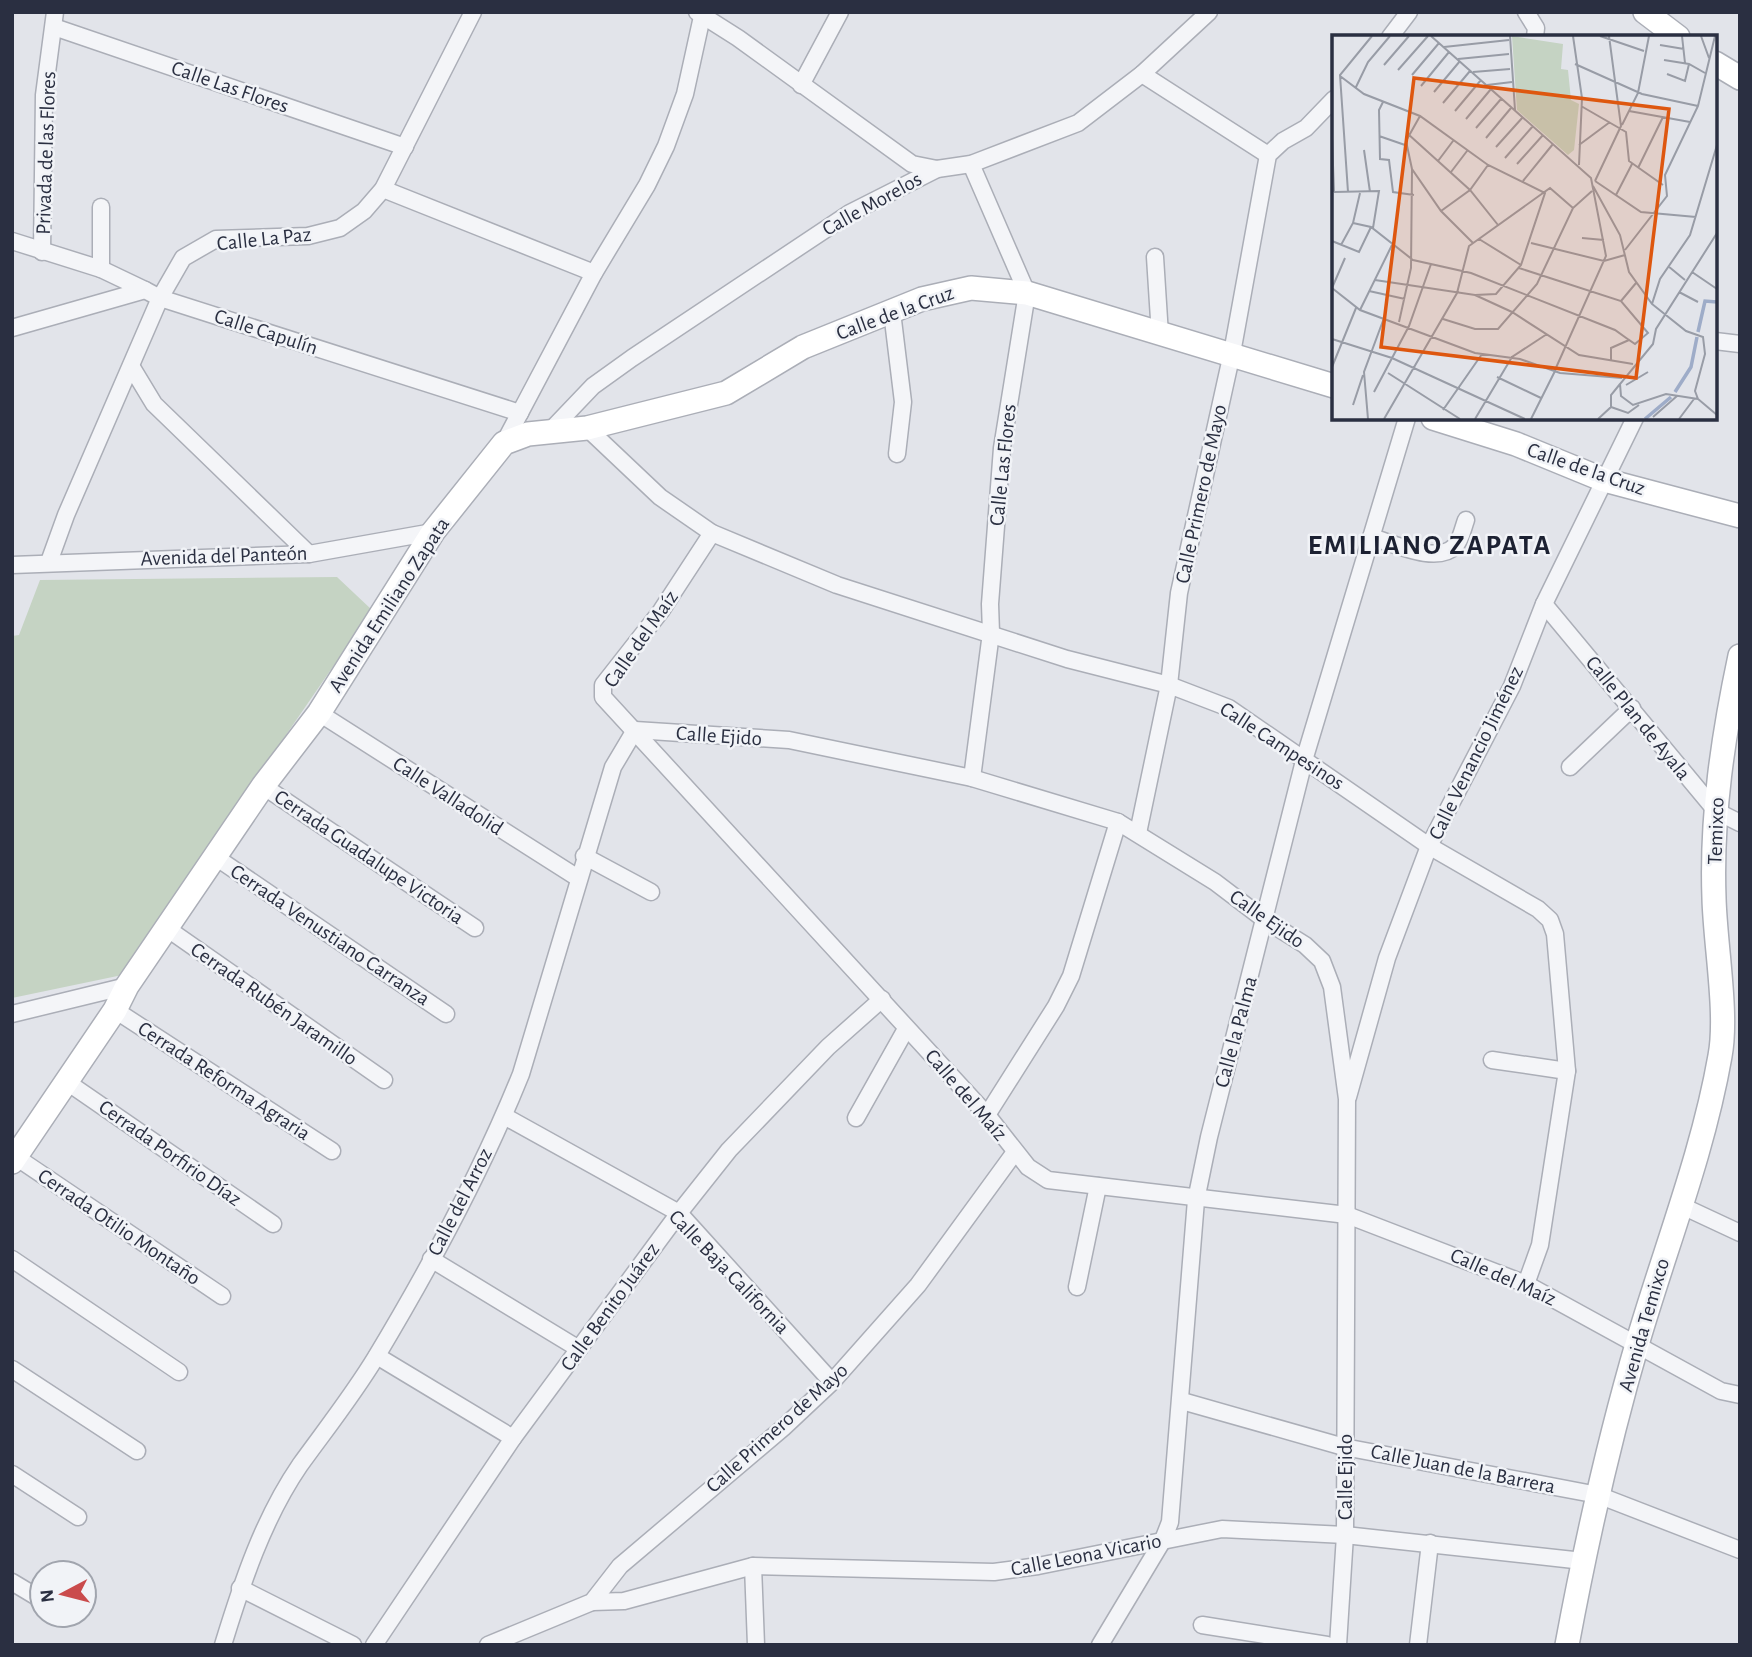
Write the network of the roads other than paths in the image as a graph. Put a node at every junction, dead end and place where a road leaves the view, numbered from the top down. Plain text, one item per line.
1 (473, 12) edge
2 (840, 12) edge
3 (1209, 12) edge
4 (1409, 12) edge
5 (1526, 12) edge
6 (1645, 12) edge
7 (701, 13) edge
8 (54, 20) edge
9 (1669, 34) edge
10 (1392, 35) edge
11 (1535, 35) edge
12 (1717, 64) edge
13 (1142, 74) junction
14 (1740, 78) edge
15 (801, 85) junction
16 (1332, 101) edge
17 (405, 147) junction
18 (1268, 155) junction
19 (971, 164) junction
20 (937, 169) junction
21 (383, 189) junction
22 (102, 207) dead end
23 (12, 242) edge
24 (42, 251) junction
25 (1155, 257) dead end
26 (101, 269) junction
27 (594, 273) junction
28 (145, 290) junction
29 (1027, 293) junction
30 (160, 298) junction
31 (892, 312) junction
32 (12, 328) edge
33 (1160, 335) junction
34 (1717, 341) edge
35 (1740, 344) edge
36 (1232, 353) junction
37 (131, 366) junction
38 (1332, 385) edge
39 (520, 413) junction
40 (1406, 420) edge
41 (1439, 420) edge
42 (1634, 420) edge
43 (587, 428) junction
44 (551, 430) junction
45 (504, 443) junction
46 (897, 454) dead end
47 (1604, 480) junction
48 (1740, 516) edge
49 (1466, 520) dead end
50 (433, 532) junction
51 (712, 533) junction
52 (1371, 537) junction
53 (309, 554) junction
54 (48, 562) junction
55 (12, 565) edge
56 (1544, 604) junction
57 (991, 633) junction
58 (1740, 656) edge
59 (1169, 685) junction
60 (1632, 708) junction
61 (319, 713) junction
62 (635, 730) junction
63 (1305, 757) junction
64 (1570, 767) dead end
65 (972, 778) junction
66 (262, 786) junction
67 (1716, 811) junction
68 (1118, 822) junction
69 (1740, 823) edge
70 (1138, 833) junction
71 (1429, 846) junction
72 (214, 856) junction
73 (584, 856) junction
74 (578, 878) junction
75 (651, 892) dead end
76 (1265, 920) junction
77 (165, 928) junction
78 (475, 928) dead end
79 (127, 986) junction
80 (882, 999) junction
81 (115, 1010) junction
82 (1730, 1013) edge
83 (12, 1014) edge
84 (446, 1014) dead end
85 (906, 1029) junction
86 (1492, 1060) dead end
87 (1567, 1070) junction
88 (384, 1080) dead end
89 (67, 1082) junction
90 (1347, 1099) junction
91 (986, 1115) junction
92 (504, 1116) junction
93 (856, 1118) dead end
94 (332, 1151) dead end
95 (1015, 1152) junction
96 (14, 1160) edge
97 (1098, 1186) junction
98 (1196, 1200) junction
99 (1680, 1205) junction
100 (679, 1213) junction
101 (1347, 1216) junction
102 (273, 1224) dead end
103 (1740, 1233) edge
104 (12, 1259) edge
105 (430, 1259) junction
106 (1526, 1284) junction
107 (1077, 1287) dead end
108 (222, 1296) dead end
109 (1637, 1342) junction
110 (579, 1349) junction
111 (377, 1356) junction
112 (12, 1369) edge
113 (179, 1372) dead end
114 (832, 1382) junction
115 (1740, 1395) edge
116 (1182, 1401) junction
117 (513, 1438) junction
118 (1344, 1447) junction
119 (137, 1451) dead end
120 (12, 1474) edge
121 (1598, 1495) junction
122 (78, 1517) dead end
123 (1345, 1535) junction
124 (1163, 1540) junction
125 (1430, 1543) junction
126 (1740, 1550) edge
127 (1583, 1561) junction
128 (753, 1566) junction
129 (12, 1582) edge
130 (240, 1588) junction
131 (28, 1592) edge
132 (592, 1602) junction
133 (1202, 1625) dead end
134 (223, 1645) edge
135 (353, 1645) edge
136 (374, 1645) edge
137 (488, 1645) edge
138 (756, 1645) edge
139 (1100, 1645) edge
140 (1327, 1645) edge
141 (1338, 1645) edge
142 (1418, 1645) edge
143 (1567, 1645) edge

1 - 17 street, Calle La Paz
2 - 15 street
3 - 13 street, Calle Morelos
4 - 10 street
5 - 11 street
6 - 9 main road
7 - 15 street
7 - 27 street, Avenida Emiliano Zapata
8 - 17 street, Calle Las Flores
8 - 24 street, Privada de las Flores
12 - 14 main road
13 - 18 street
13 - 19 street, Calle Morelos
15 - 20 street
16 - 18 street
17 - 21 street, Calle La Paz
18 - 36 street, Calle Primero de Mayo
19 - 20 street, Calle Morelos
19 - 29 street
20 - 44 street, Calle Morelos
21 - 27 street
21 - 30 street, Calle La Paz
22 - 26 street
23 - 24 street, Calle Capulín
24 - 26 street, Calle Capulín
25 - 33 street
26 - 28 street, Calle Capulín
27 - 39 street, Avenida Emiliano Zapata
28 - 30 street, Calle Capulín
28 - 32 street
29 - 31 main road, Calle de la Cruz
29 - 33 main road, Calle de la Cruz
29 - 57 street, Calle Las Flores
30 - 37 street, Calle La Paz
30 - 39 street, Calle Capulín
31 - 43 main road, Calle de la Cruz
31 - 46 street
33 - 36 main road, Calle de la Cruz
34 - 35 street
36 - 38 main road, Calle de la Cruz
36 - 59 street, Calle Primero de Mayo
37 - 53 street
37 - 54 street, Calle La Paz
39 - 45 street, Avenida Emiliano Zapata
40 - 52 street, Calle la Palma
41 - 47 main road, Calle de la Cruz
42 - 47 street, Calle Venancio Jiménez
43 - 44 main road, Calle de la Cruz
43 - 51 street, Calle Campesinos
44 - 45 main road, Calle de la Cruz
45 - 50 main road, Avenida Emiliano Zapata
47 - 48 main road, Calle de la Cruz
47 - 56 street, Calle Venancio Jiménez
49 - 52 street
50 - 53 street, Avenida del Panteón
50 - 61 main road, Avenida Emiliano Zapata
51 - 57 street, Calle Campesinos
51 - 62 street, Calle del Maíz
52 - 63 street, Calle la Palma
53 - 54 street, Avenida del Panteón
54 - 55 street, Avenida del Panteón
56 - 60 street, Calle Plan de Ayala
56 - 71 street, Calle Venancio Jiménez
57 - 59 street, Calle Campesinos
57 - 65 street, Calle Las Flores
58 - 67 main road, Temixco
59 - 63 street, Calle Campesinos
59 - 70 street, Calle Primero de Mayo
60 - 64 street
60 - 67 street, Calle Plan de Ayala
61 - 66 main road, Avenida Emiliano Zapata
61 - 74 street, Calle Valladolid
62 - 65 street, Calle Ejido
62 - 73 street, Calle del Arroz
62 - 80 street, Calle del Maíz
63 - 71 street, Calle Campesinos
63 - 76 street, Calle la Palma
65 - 68 street, Calle Ejido
66 - 72 main road, Avenida Emiliano Zapata
66 - 78 street, Cerrada Guadalupe Victoria
67 - 69 street, Calle Plan de Ayala
67 - 82 main road, Temixco
68 - 70 street, Calle Ejido
68 - 91 street
70 - 76 street, Calle Ejido
71 - 87 street, Calle Campesinos
71 - 90 street, Calle Venancio Jiménez
72 - 77 main road, Avenida Emiliano Zapata
72 - 84 street, Cerrada Venustiano Carranza
73 - 74 street, Calle del Arroz
73 - 75 street
74 - 92 street, Calle del Arroz
76 - 90 street, Calle Ejido
76 - 98 street, Calle la Palma
77 - 79 main road, Avenida Emiliano Zapata
77 - 88 street, Cerrada Rubén Jaramillo
79 - 81 main road, Avenida Emiliano Zapata
79 - 83 street
80 - 85 street, Calle del Maíz
80 - 100 street, Calle Benito Juárez
81 - 89 main road, Avenida Emiliano Zapata
81 - 94 street, Cerrada Reforma Agraria
82 - 99 main road, Avenida Temixco
85 - 91 street, Calle del Maíz
85 - 93 street
86 - 87 street
87 - 106 street, Calle Campesinos
89 - 96 main road, Avenida Emiliano Zapata
89 - 102 street, Cerrada Porfirio Díaz
90 - 101 street, Calle Ejido
91 - 95 street, Calle del Maíz
92 - 100 street, Calle Baja California
92 - 105 street, Calle del Arroz
95 - 97 street, Calle del Maíz
95 - 114 street, Calle Primero de Mayo
96 - 108 street, Cerrada Otilio Montaño
97 - 98 street, Calle del Maíz
97 - 107 street
98 - 101 street, Calle del Maíz
98 - 116 street, Calle la Palma
99 - 103 street
99 - 109 main road, Avenida Temixco
100 - 110 street, Calle Benito Juárez
100 - 114 street, Calle Baja California
101 - 106 street, Calle del Maíz
101 - 118 street, Calle Ejido
104 - 113 street
105 - 110 street
105 - 111 street, Calle del Arroz
106 - 109 street, Calle del Maíz
109 - 115 street, Calle del Maíz
109 - 121 main road, Avenida Temixco
110 - 117 street, Calle Benito Juárez
111 - 117 street
111 - 130 street, Calle del Arroz
112 - 119 street
114 - 132 street, Calle Primero de Mayo
116 - 118 street, Calle Juan de la Barrera
116 - 124 street, Calle la Palma
117 - 136 street, Calle Benito Juárez
118 - 121 street, Calle Juan de la Barrera
118 - 123 street, Calle Ejido
120 - 122 street
121 - 126 street, Calle Juan de la Barrera
121 - 127 main road, Avenida Temixco
123 - 124 street, Calle Leona Vicario
123 - 125 street, Calle Leona Vicario
123 - 141 street, Calle Ejido
124 - 128 street, Calle Leona Vicario
124 - 139 street, Calle la Palma
125 - 127 street, Calle Leona Vicario
125 - 142 street
127 - 143 main road, Avenida Temixco
128 - 132 street, Calle Leona Vicario
128 - 138 street
129 - 131 street
130 - 134 street, Calle del Arroz
130 - 135 street
132 - 137 street, Calle Primero de Mayo
133 - 140 street

